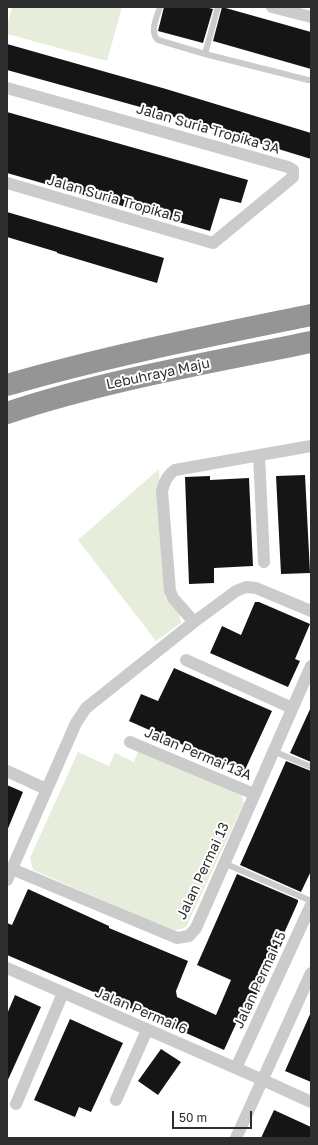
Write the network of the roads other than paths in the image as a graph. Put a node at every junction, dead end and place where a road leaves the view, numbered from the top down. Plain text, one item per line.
1 (160, 7) edge
2 (218, 7) edge
3 (272, 7) edge
4 (311, 17) edge
5 (205, 54) junction
6 (311, 80) edge
7 (7, 88) edge
8 (7, 183) edge
9 (213, 243) joint
10 (311, 315) edge
11 (311, 342) edge
12 (7, 384) edge
13 (7, 413) edge
14 (311, 446) edge
15 (259, 455) junction
16 (264, 562) dead end
17 (311, 611) edge
18 (194, 622) junction
19 (186, 660) dead end
20 (311, 666) edge
21 (292, 708) junction
22 (130, 742) dead end
23 (273, 751) junction
24 (311, 767) edge
25 (7, 771) edge
26 (46, 789) junction
27 (254, 794) junction
28 (224, 863) junction
29 (9, 874) edge
30 (311, 901) edge
31 (311, 905) edge
32 (7, 968) edge
33 (311, 973) edge
34 (63, 993) junction
35 (147, 1030) junction
36 (236, 1068) junction
37 (263, 1080) junction
38 (116, 1100) dead end
39 (311, 1102) edge
40 (16, 1104) dead end
41 (236, 1138) edge

1 - 5 lane
2 - 5 lane
3 - 4 street
5 - 6 lane
7 - 9 street, Jalan Suria Tropika 3A
8 - 9 street, Jalan Suria Tropika 5
10 - 12 highway, Lebuhraya Maju
11 - 13 highway, Lebuhraya Maju
14 - 15 street
15 - 16 street
15 - 18 street
17 - 18 street
18 - 26 street
19 - 21 street
20 - 21 street, Jalan Permai 13
21 - 23 street, Jalan Permai 13
22 - 27 street, Jalan Permai 13A
23 - 24 lane
23 - 27 street, Jalan Permai 13
25 - 26 street
26 - 29 street
27 - 28 street, Jalan Permai 13
28 - 29 street, Jalan Permai 13
28 - 30 lane
31 - 36 street, Jalan Permai 15
32 - 34 street, Jalan Permai 6
33 - 37 street
34 - 35 street, Jalan Permai 6
34 - 40 street
35 - 36 street, Jalan Permai 6
35 - 38 street
36 - 37 street, Jalan Permai 6
37 - 39 street, Jalan Permai 6
37 - 41 street

